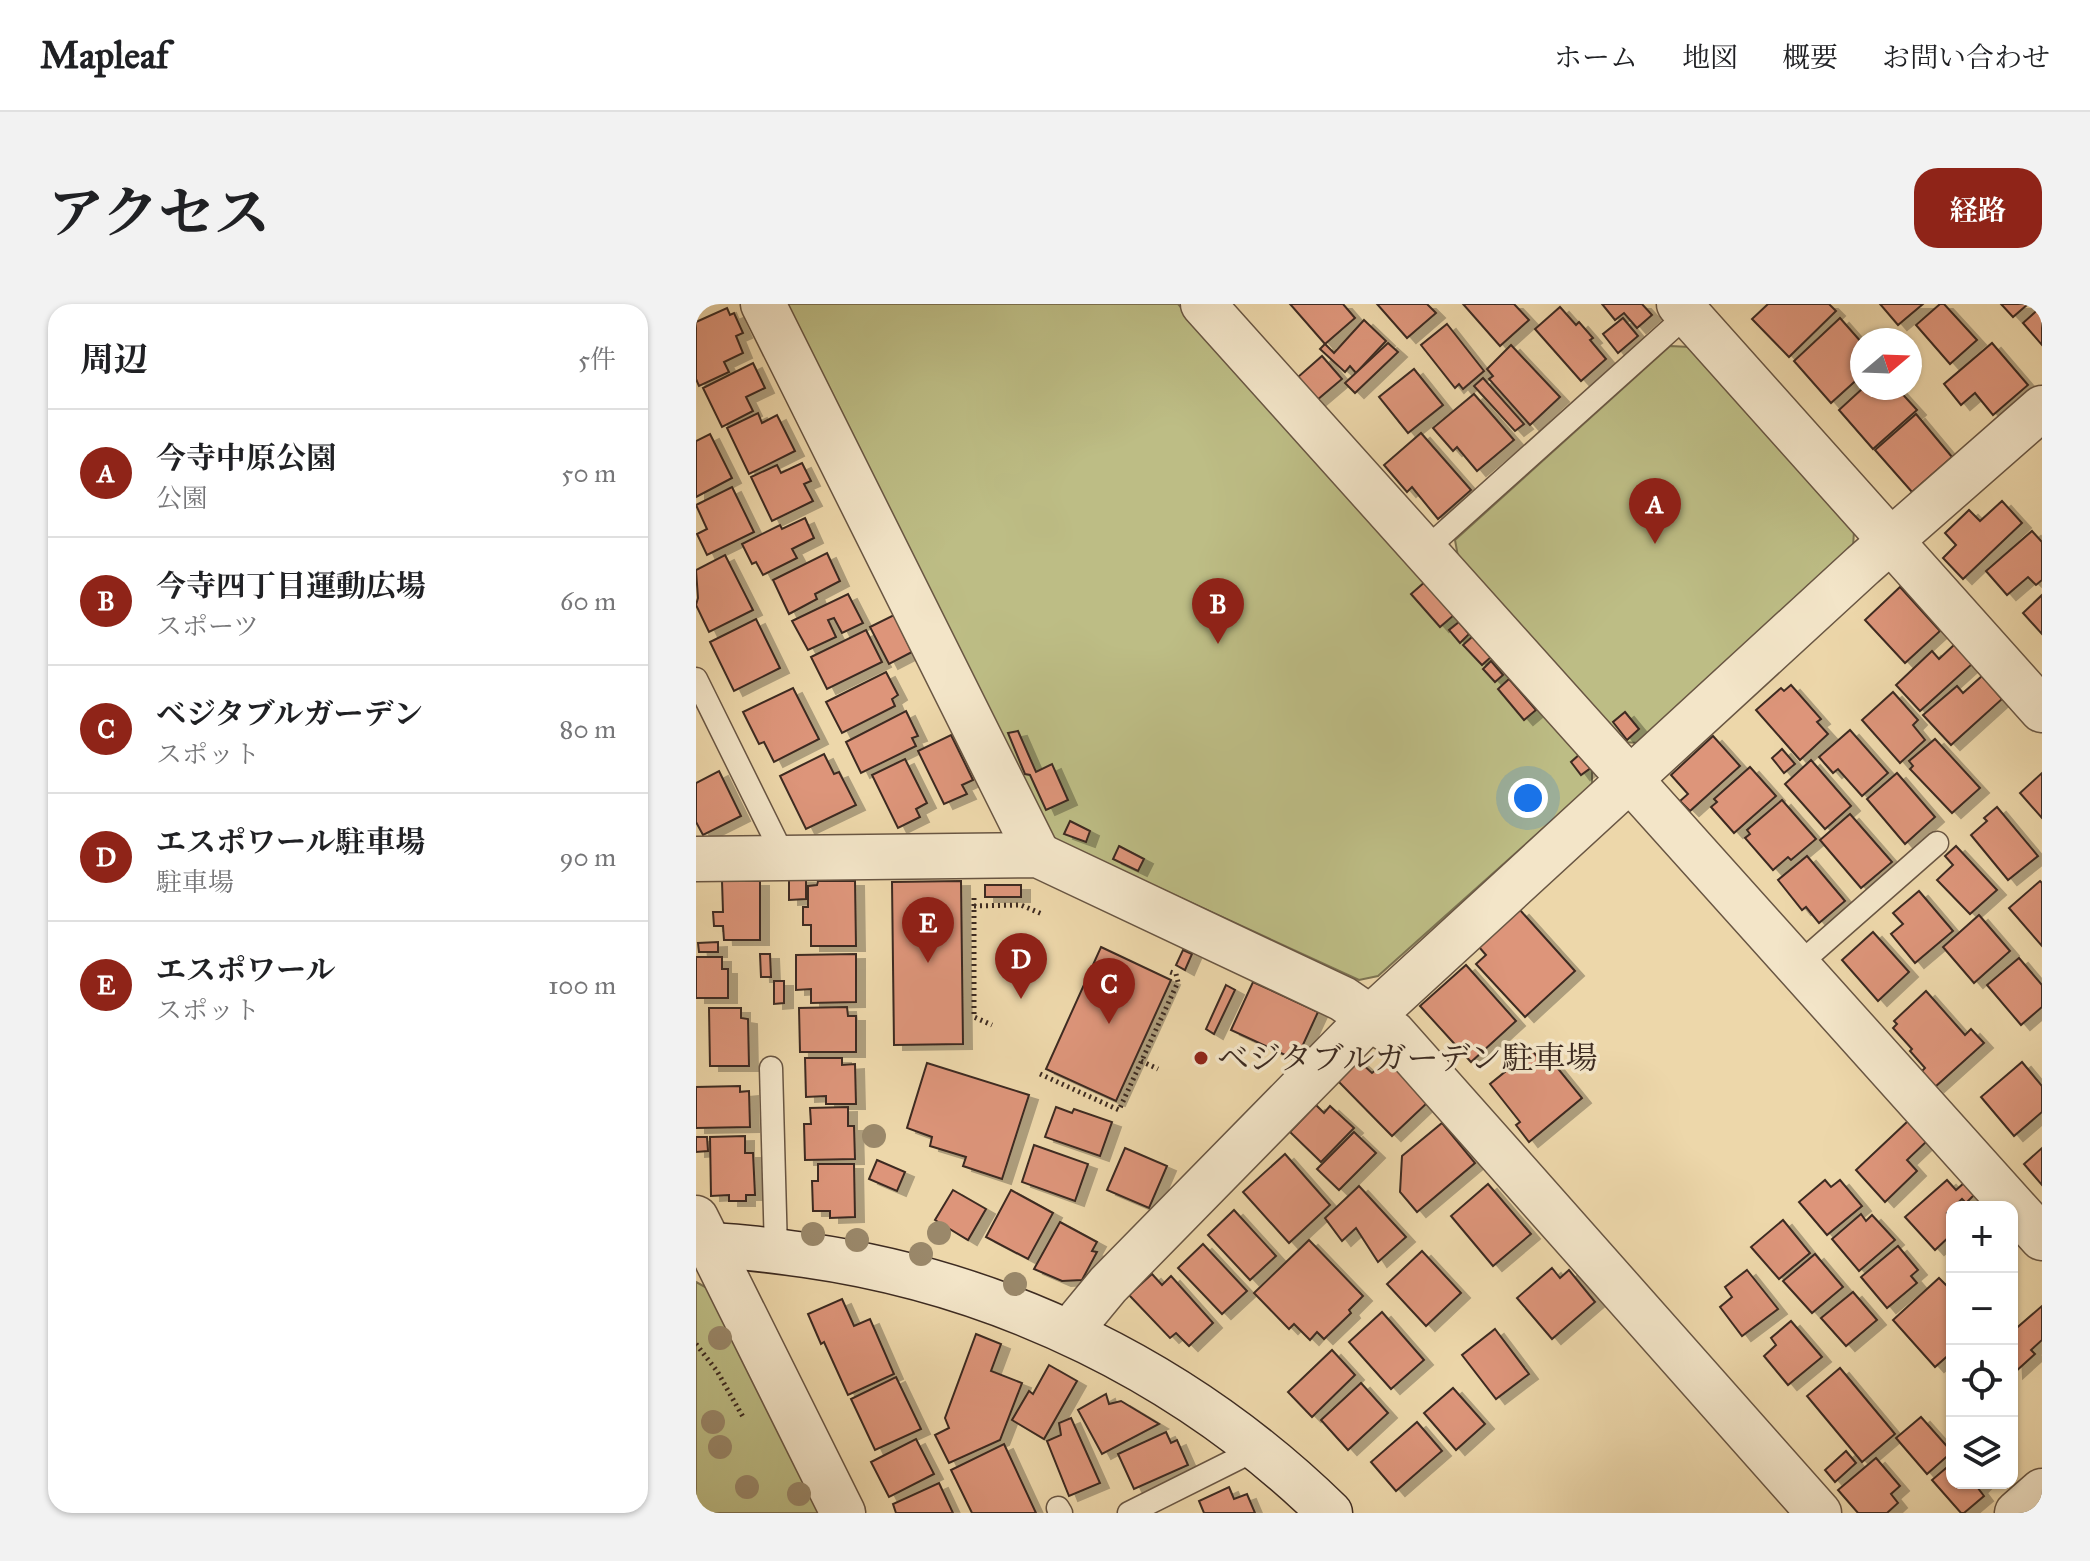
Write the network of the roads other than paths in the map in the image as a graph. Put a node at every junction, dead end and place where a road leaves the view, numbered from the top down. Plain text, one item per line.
1 (763, 304) edge
2 (1203, 304) edge
3 (1683, 309) edge
4 (2042, 408) edge
5 (1890, 541) junction
6 (1425, 550) junction
7 (696, 679) edge
8 (2042, 710) edge
9 (1630, 779) junction
10 (1937, 843) dead end
11 (1038, 855) junction
12 (696, 859) edge
13 (785, 859) junction
14 (1797, 966) junction
15 (1372, 1016) junction
16 (771, 1068) dead end
17 (700, 1236) edge
18 (2042, 1238) edge
19 (776, 1251) junction
20 (1070, 1331) junction
21 (1257, 1449) junction
22 (2042, 1491) edge
23 (843, 1513) edge
24 (1129, 1513) edge
25 (1330, 1513) edge
26 (1819, 1513) edge
27 (2017, 1513) edge

1 - 11 street
2 - 6 street
3 - 5 street
3 - 6 lane
4 - 5 street
5 - 8 street
5 - 9 street
6 - 9 street
7 - 13 lane
9 - 14 street
9 - 15 street
10 - 14 lane
11 - 13 street
11 - 15 street
12 - 13 street
14 - 18 street
15 - 20 street
15 - 26 street
16 - 19 lane
17 - 19 street
17 - 23 street
19 - 20 street
20 - 21 street
21 - 24 lane
21 - 25 street
22 - 27 street

